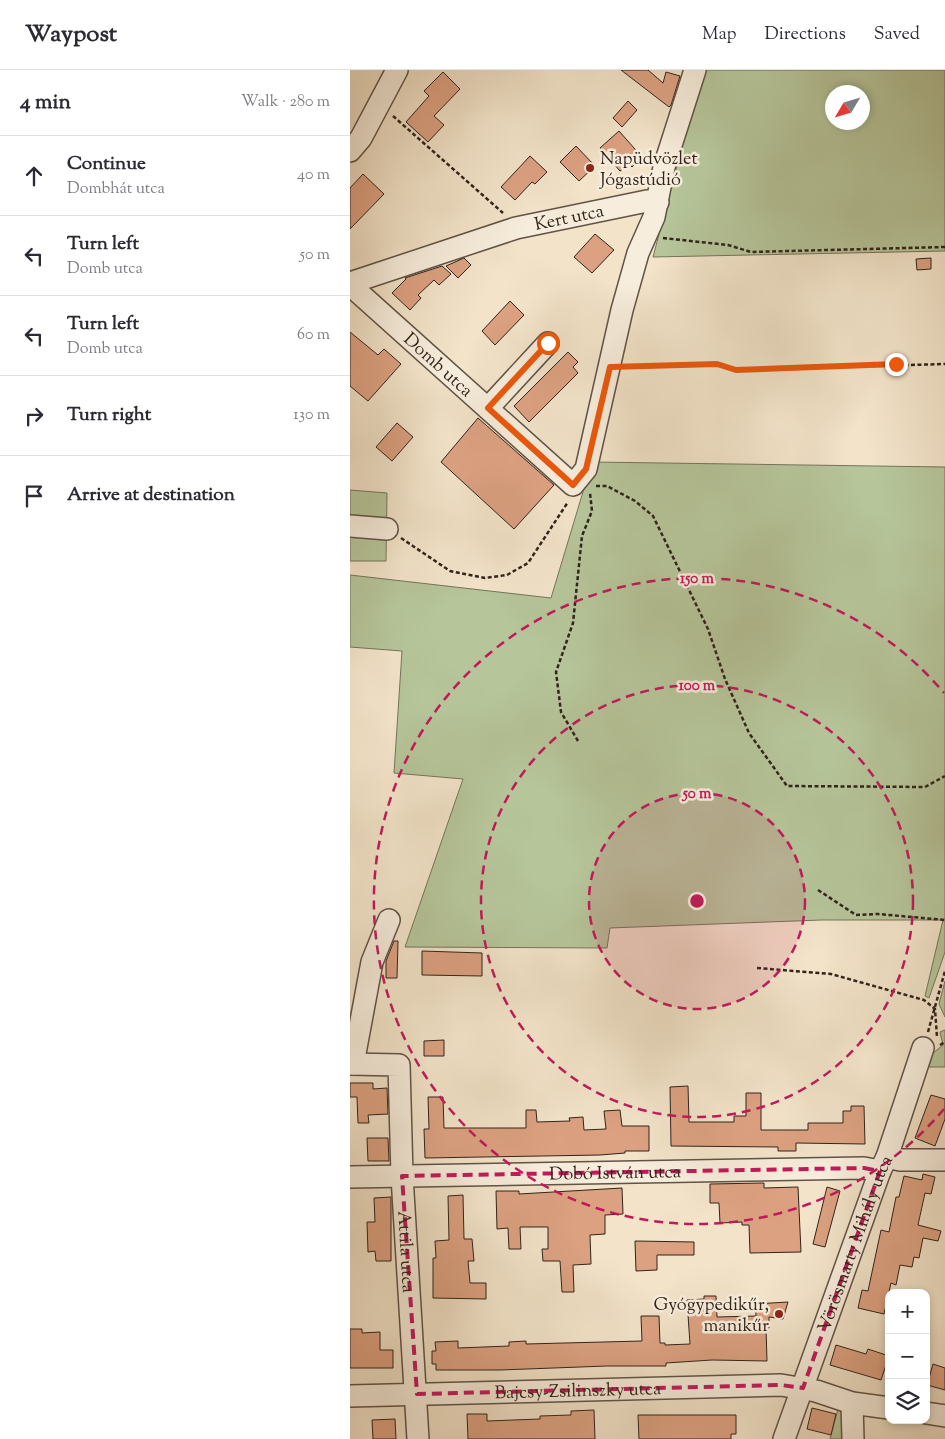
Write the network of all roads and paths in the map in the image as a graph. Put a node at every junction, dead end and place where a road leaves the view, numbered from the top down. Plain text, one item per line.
1 (397, 70) edge
2 (695, 70) edge
3 (380, 105) junction
4 (350, 151) edge
5 (658, 202) junction
6 (516, 228) junction
7 (646, 237) junction
8 (945, 246) edge
9 (350, 284) edge
10 (548, 343) dead end
11 (945, 364) edge
12 (610, 367) junction
13 (488, 408) junction
14 (568, 502) dead end
15 (350, 526) edge
16 (387, 529) joint
17 (578, 742) dead end
18 (945, 776) edge
19 (818, 890) dead end
20 (390, 920) dead end
21 (945, 920) edge
22 (757, 968) dead end
23 (945, 971) edge
24 (935, 1009) junction
25 (945, 1042) edge
26 (928, 1050) junction
27 (352, 1064) edge
28 (945, 1160) edge
29 (883, 1164) junction
30 (402, 1176) junction
31 (350, 1177) edge
32 (803, 1388) junction
33 (417, 1394) junction
34 (350, 1396) edge
35 (852, 1403) junction
36 (885, 1407) edge
37 (930, 1414) edge
38 (945, 1416) edge
39 (418, 1439) edge
40 (784, 1439) edge
41 (853, 1439) edge

1 - 3 street
2 - 5 street
3 - 4 street
3 - 6 path
5 - 6 street, Kert utca
5 - 7 street, Domb utca
6 - 9 street, Kert utca
7 - 8 path
7 - 12 street, Domb utca
9 - 13 street, Domb utca
10 - 13 street
11 - 12 path
12 - 13 street, Domb utca
14 - 16 path
15 - 16 street
17 - 18 path
19 - 21 path
20 - 27 street
22 - 24 path
23 - 24 path
24 - 26 path
24 - 26 path
25 - 26 path
26 - 29 street, Vörösmarty Mihály utca
27 - 30 street, Attila utca
28 - 29 street, Dobó István utca
29 - 30 street, Dobó István utca
29 - 32 street, Vörösmarty Mihály utca
30 - 31 street, Dobó István utca
30 - 33 street, Attila utca
32 - 33 street, Bajcsy-Zsilinszky utca
32 - 35 street, Bajcsy-Zsilinszky utca
32 - 40 street, Vörösmarty Mihály utca
33 - 34 street, Bajcsy-Zsilinszky utca
33 - 39 street, Attila utca
35 - 36 street, Bajcsy-Zsilinszky utca
35 - 41 street
37 - 38 street

